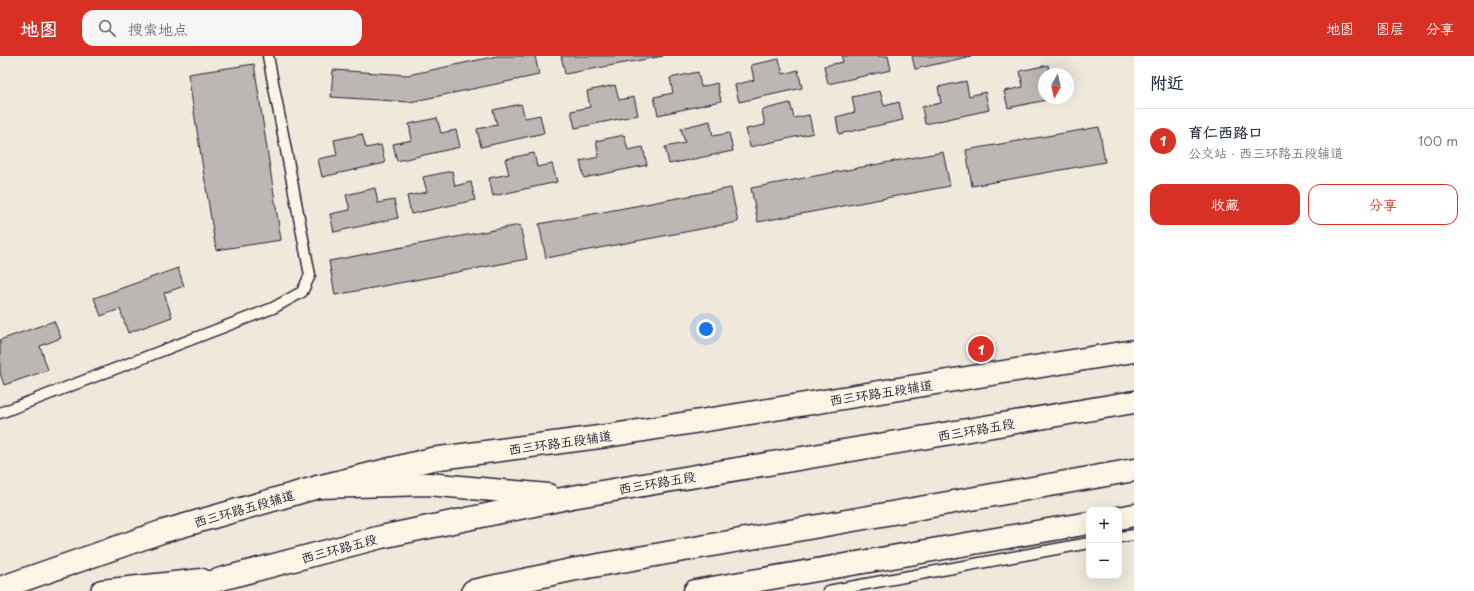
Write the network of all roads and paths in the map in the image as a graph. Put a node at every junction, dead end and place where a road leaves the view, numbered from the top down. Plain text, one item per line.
1 (268, 56) edge
2 (1134, 351) edge
3 (1134, 402) edge
4 (0, 412) edge
5 (1134, 470) edge
6 (318, 487) junction
7 (572, 497) junction
8 (1134, 515) edge
9 (1122, 517) edge
10 (1086, 524) edge
11 (1134, 535) edge
12 (1122, 537) edge
13 (1086, 544) edge
14 (571, 570) junction
15 (221, 579) junction
16 (877, 587) edge
17 (0, 588) edge
18 (102, 591) edge
19 (185, 591) edge
20 (473, 591) edge
21 (512, 591) edge
22 (695, 591) edge
23 (828, 591) edge

1 - 4 lane
2 - 6 main road, 西三环路五段辅道
3 - 7 main road, 西三环路五段
5 - 14 main road
6 - 7 main road
6 - 17 main road, 西三环路五段辅道
7 - 15 main road, 西三环路五段
8 - 9 main road
10 - 22 main road
11 - 12 lane
13 - 16 lane
14 - 20 main road
14 - 21 main road
15 - 18 main road
15 - 19 main road, 西三环路五段
16 - 23 lane

